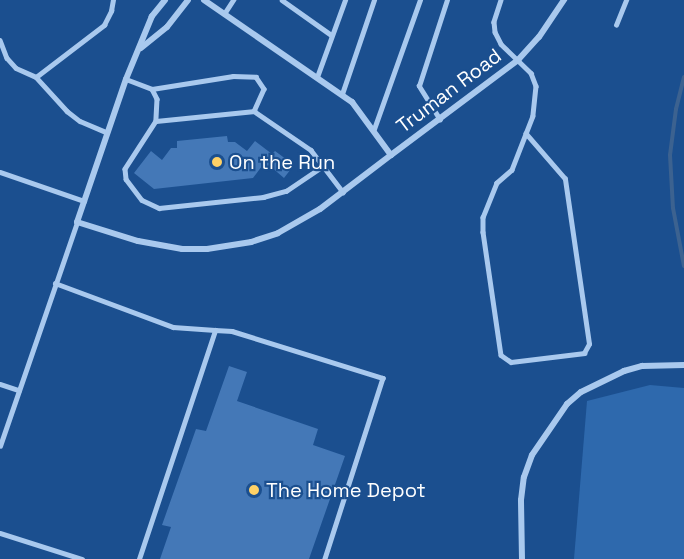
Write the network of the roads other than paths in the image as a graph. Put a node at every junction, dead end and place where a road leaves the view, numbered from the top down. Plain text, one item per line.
1 (113, 0) edge
2 (165, 0) edge
3 (188, 0) edge
4 (204, 0) edge
5 (233, 0) edge
6 (282, 0) edge
7 (345, 0) edge
8 (374, 0) edge
9 (420, 0) edge
10 (447, 0) edge
11 (501, 0) edge
12 (564, 0) edge
13 (626, 0) edge
14 (224, 14) junction
15 (616, 25) dead end
16 (330, 34) junction
17 (0, 40) edge
18 (140, 48) junction
19 (518, 60) junction
20 (36, 76) junction
21 (316, 77) junction
22 (126, 79) junction
23 (152, 89) junction
24 (342, 94) junction
25 (254, 111) junction
26 (440, 120) junction
27 (156, 121) junction
28 (374, 129) junction
29 (106, 132) junction
30 (526, 134) junction
31 (391, 155) junction
32 (323, 166) junction
33 (0, 172) edge
34 (343, 192) junction
35 (84, 201) junction
36 (77, 222) junction
37 (55, 283) junction
38 (215, 330) junction
39 (684, 365) edge
40 (0, 384) edge
41 (19, 390) junction
42 (0, 446) edge
43 (0, 533) edge
44 (82, 559) edge
45 (139, 559) edge
46 (325, 559) edge
47 (522, 559) edge

1 - 20 lane
2 - 18 street
3 - 18 street
4 - 14 street, Truman Road
5 - 14 lane
6 - 16 lane
7 - 16 lane
8 - 24 lane
9 - 28 lane
10 - 26 lane
11 - 19 lane
12 - 19 street, Truman Road
13 - 15 lane
14 - 21 street, Truman Road
16 - 21 lane
17 - 20 lane
18 - 22 street
19 - 26 street, Truman Road
19 - 30 lane
20 - 29 lane
21 - 24 street, Truman Road
22 - 23 lane
22 - 29 street
23 - 25 lane
23 - 27 lane
24 - 28 street, Truman Road
25 - 27 lane
25 - 32 lane
26 - 31 street, Truman Road
27 - 32 lane
28 - 31 street, Truman Road
29 - 35 street
30 - 30 lane
31 - 34 street
32 - 34 lane
33 - 35 lane
34 - 36 street
35 - 36 street
36 - 37 lane
37 - 38 lane
37 - 41 lane
38 - 45 lane
38 - 46 lane
39 - 47 street
40 - 41 lane
41 - 42 lane
43 - 44 lane

